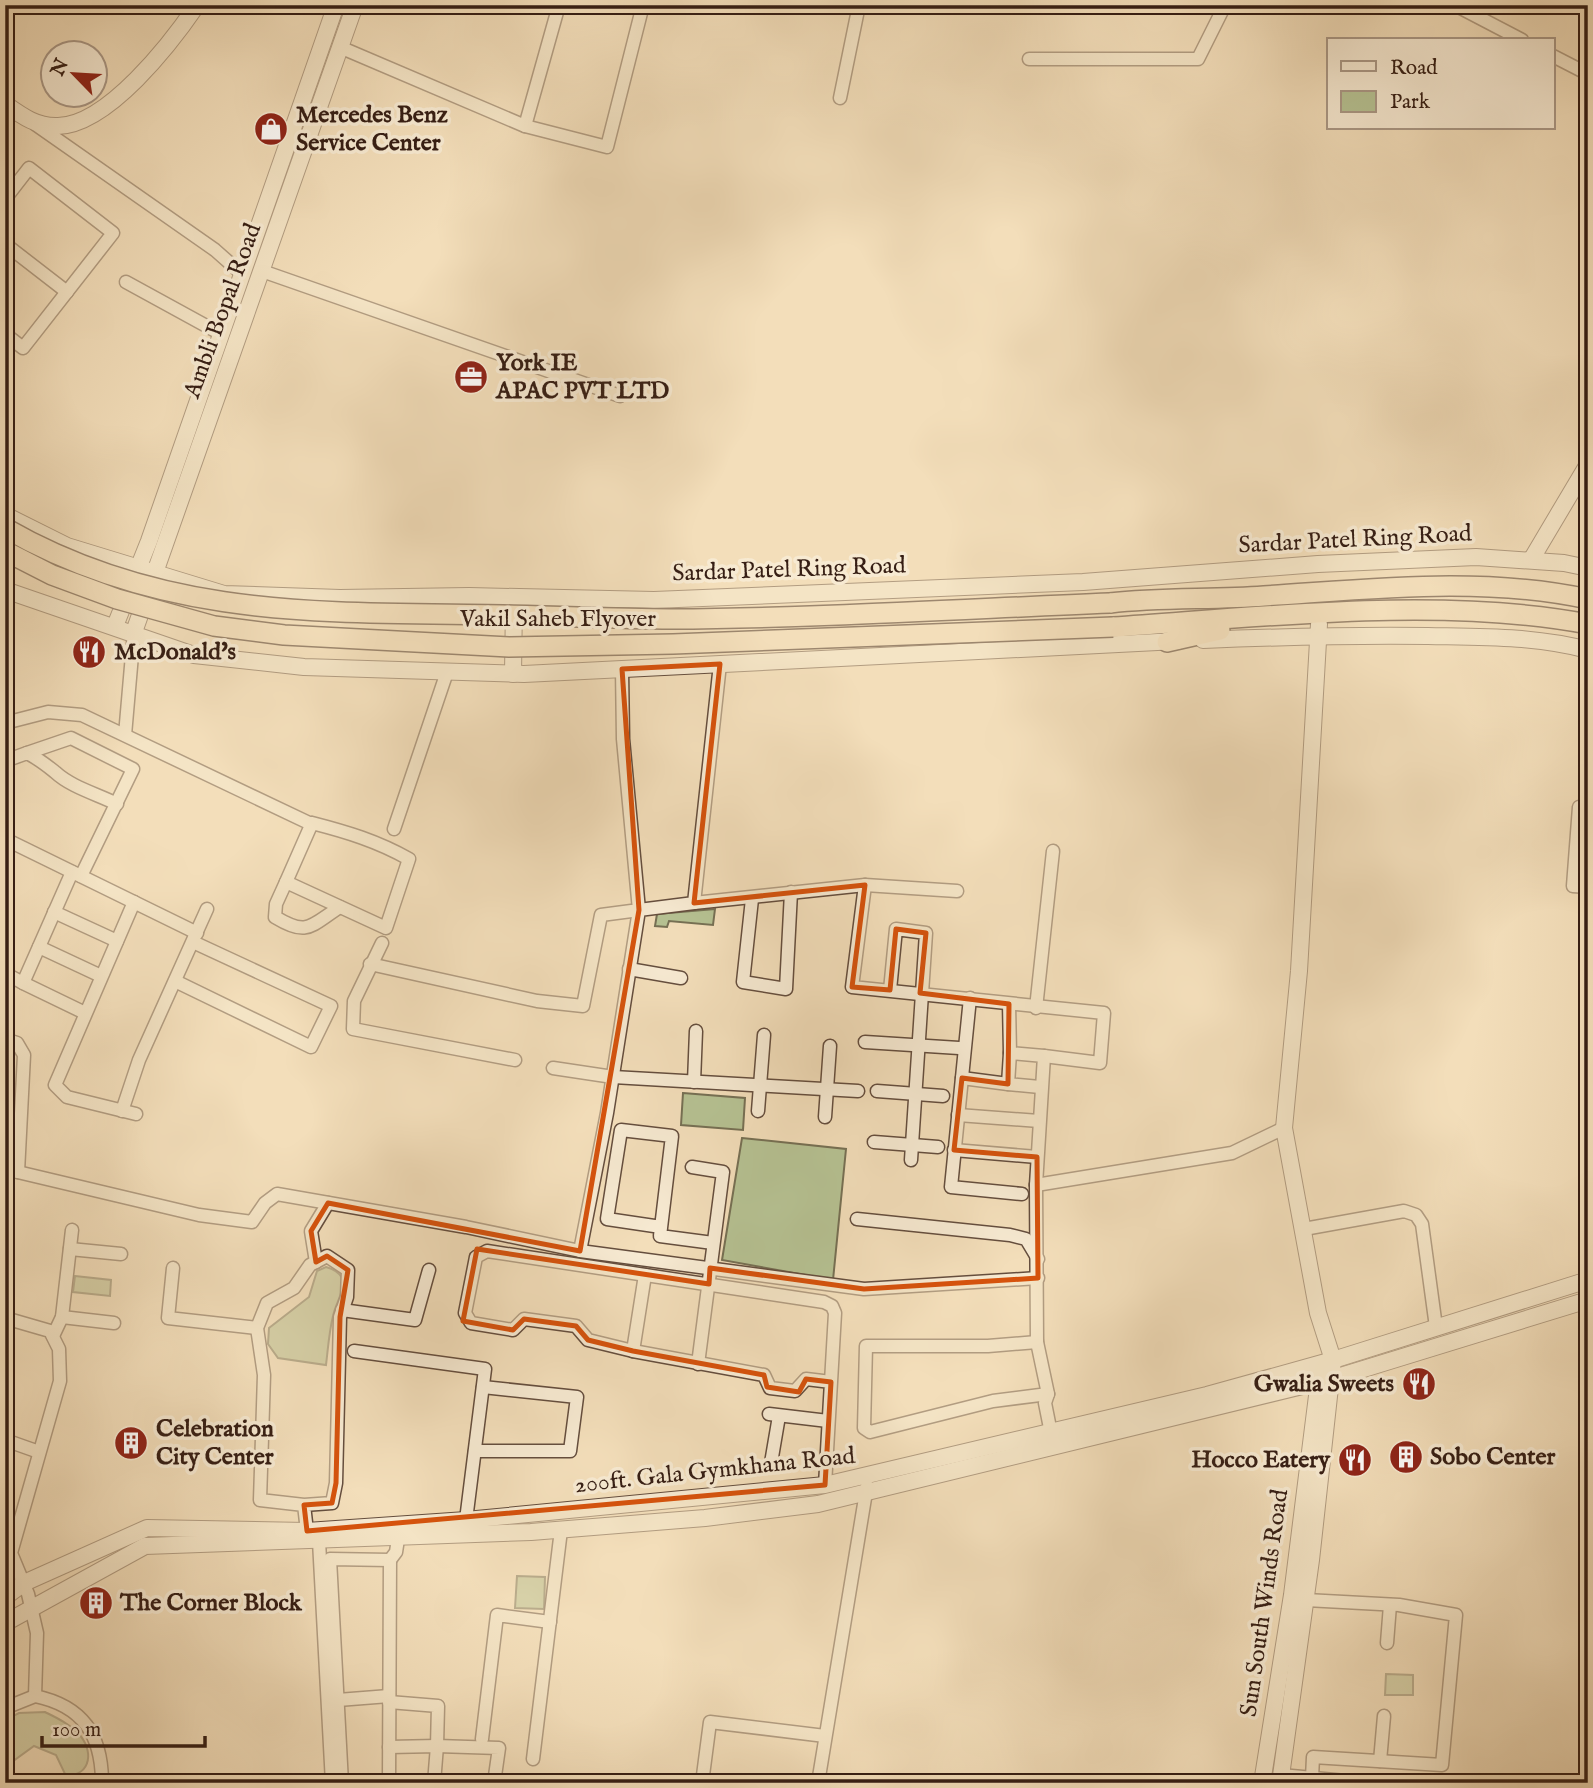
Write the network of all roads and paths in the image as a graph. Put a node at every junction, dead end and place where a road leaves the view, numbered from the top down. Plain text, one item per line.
1 (197, 5) edge
2 (336, 5) edge
3 (355, 5) edge
4 (559, 5) edge
5 (611, 5) edge
6 (643, 5) edge
7 (859, 5) edge
8 (1225, 5) edge
9 (1455, 5) edge
10 (1518, 38) edge
11 (342, 48) junction
12 (1554, 57) edge
13 (1029, 59) dead end
14 (1588, 74) edge
15 (840, 98) dead end
16 (5, 104) edge
17 (34, 123) junction
18 (525, 126) junction
19 (5, 199) edge
20 (5, 244) edge
21 (262, 271) junction
22 (242, 274) junction
23 (126, 282) dead end
24 (67, 292) junction
25 (5, 334) edge
26 (221, 334) junction
27 (620, 396) dead end
28 (1588, 464) edge
29 (1588, 482) edge
30 (5, 514) edge
31 (5, 528) edge
32 (5, 551) edge
33 (1537, 561) junction
34 (138, 568) junction
35 (1588, 568) edge
36 (1223, 571) junction
37 (154, 574) junction
38 (1122, 579) junction
39 (5, 590) edge
40 (514, 597) junction
41 (1223, 598) junction
42 (1588, 599) edge
43 (1116, 602) junction
44 (1320, 615) junction
45 (1279, 617) junction
46 (1588, 624) edge
47 (115, 626) junction
48 (134, 632) junction
49 (1121, 632) junction
50 (1319, 635) junction
51 (1167, 642) junction
52 (1588, 650) edge
53 (720, 664) junction
54 (622, 669) junction
55 (447, 671) junction
56 (513, 674) junction
57 (5, 723) edge
58 (125, 735) junction
59 (27, 753) junction
60 (5, 761) edge
61 (117, 804) junction
62 (1588, 808) edge
63 (312, 823) junction
64 (394, 829) dead end
65 (5, 839) edge
66 (1053, 851) dead end
67 (76, 874) junction
68 (285, 882) junction
69 (865, 885) junction
70 (1588, 887) edge
71 (957, 891) dead end
72 (791, 892) junction
73 (751, 899) junction
74 (134, 902) junction
75 (694, 903) junction
76 (340, 907) junction
77 (207, 909) dead end
78 (639, 910) junction
79 (54, 912) junction
80 (195, 938) junction
81 (117, 941) junction
82 (382, 943) dead end
83 (39, 947) junction
84 (370, 964) junction
85 (629, 969) junction
86 (101, 976) junction
87 (681, 978) dead end
88 (175, 981) junction
89 (23, 983) junction
90 (5, 988) edge
91 (890, 990) junction
92 (920, 993) junction
93 (970, 999) junction
94 (1009, 1004) junction
95 (1037, 1008) junction
96 (85, 1013) junction
97 (696, 1031) dead end
98 (764, 1035) dead end
99 (5, 1039) edge
100 (865, 1042) dead end
101 (830, 1046) dead end
102 (918, 1046) junction
103 (959, 1048) dead end
104 (1010, 1053) junction
105 (1044, 1056) junction
106 (514, 1060) dead end
107 (553, 1068) dead end
108 (613, 1077) junction
109 (962, 1078) junction
110 (694, 1082) junction
111 (1008, 1084) junction
112 (761, 1086) junction
113 (1040, 1087) junction
114 (828, 1090) junction
115 (858, 1091) dead end
116 (877, 1091) dead end
117 (915, 1094) junction
118 (943, 1096) dead end
119 (122, 1111) junction
120 (758, 1111) dead end
121 (136, 1114) dead end
122 (958, 1115) junction
123 (825, 1117) dead end
124 (1039, 1121) junction
125 (1284, 1128) junction
126 (874, 1142) dead end
127 (912, 1145) junction
128 (938, 1147) dead end
129 (954, 1150) junction
130 (1037, 1157) junction
131 (911, 1160) dead end
132 (692, 1167) dead end
133 (12, 1170) edge
134 (1036, 1185) junction
135 (1022, 1194) dead end
136 (328, 1203) junction
137 (857, 1219) dead end
138 (661, 1227) junction
139 (1304, 1229) junction
140 (72, 1230) dead end
141 (713, 1243) junction
142 (70, 1249) junction
143 (579, 1251) junction
144 (121, 1254) dead end
145 (1038, 1259) junction
146 (316, 1262) junction
147 (173, 1268) dead end
148 (710, 1268) junction
149 (429, 1270) dead end
150 (645, 1275) junction
151 (1038, 1278) junction
152 (1588, 1280) edge
153 (709, 1284) junction
154 (1588, 1300) edge
155 (342, 1310) junction
156 (62, 1317) junction
157 (5, 1318) edge
158 (114, 1323) dead end
159 (1436, 1327) junction
160 (257, 1328) junction
161 (53, 1336) junction
162 (1037, 1342) junction
163 (354, 1351) dead end
164 (634, 1352) junction
165 (1327, 1356) junction
166 (698, 1364) junction
167 (1325, 1380) junction
168 (831, 1382) junction
169 (483, 1387) junction
170 (1048, 1394) junction
171 (828, 1421) junction
172 (1051, 1433) junction
173 (5, 1440) edge
174 (475, 1451) junction
175 (39, 1452) junction
176 (771, 1463) dead end
177 (867, 1484) junction
178 (825, 1486) junction
179 (304, 1505) junction
180 (466, 1520) junction
181 (561, 1530) junction
182 (313, 1536) junction
183 (398, 1539) junction
184 (390, 1560) junction
185 (24, 1583) junction
186 (5, 1597) edge
187 (1306, 1600) junction
188 (1390, 1605) junction
189 (31, 1607) junction
190 (550, 1622) junction
191 (5, 1623) edge
192 (1387, 1643) dead end
193 (35, 1696) junction
194 (389, 1699) junction
195 (338, 1700) junction
196 (5, 1708) edge
197 (1384, 1716) dead end
198 (825, 1736) junction
199 (482, 1739) dead end
200 (437, 1746) junction
201 (389, 1747) junction
202 (533, 1759) dead end
203 (1380, 1761) junction
204 (1312, 1778) junction
205 (1281, 1779) edge
206 (102, 1783) edge
207 (332, 1783) edge
208 (342, 1783) edge
209 (389, 1783) edge
210 (434, 1783) edge
211 (494, 1783) edge
212 (702, 1783) edge
213 (818, 1783) edge
214 (1262, 1783) edge
215 (1367, 1783) edge

1 - 17 street
2 - 22 street, Ambli Bopal Road
3 - 11 street, Ambli Bopal Road
4 - 18 street
5 - 6 street
6 - 18 street
7 - 15 street
8 - 13 street
9 - 10 street
11 - 18 street
11 - 21 street, Ambli Bopal Road
12 - 14 street
16 - 17 street
17 - 22 street
19 - 24 street
20 - 24 street
21 - 27 street
21 - 37 street, Ambli Bopal Road
22 - 26 street, Ambli Bopal Road
23 - 26 street
24 - 25 street
26 - 34 street, Ambli Bopal Road
28 - 33 street
29 - 33 street
30 - 34 street, Sardar Patel Ring Road
31 - 43 highway, Vakil Saheb Flyover, bridge
32 - 49 highway, Vakil Saheb Flyover, bridge
33 - 35 street, Sardar Patel Ring Road
33 - 36 street, Sardar Patel Ring Road
34 - 37 street, Sardar Patel Ring Road
34 - 47 street, Ambli Bopal Road
36 - 38 street, Sardar Patel Ring Road
36 - 41 street
37 - 40 street, Sardar Patel Ring Road
37 - 48 street, Ambli Bopal Road
38 - 40 street, Sardar Patel Ring Road
38 - 43 street
39 - 47 street
40 - 56 street
41 - 42 highway, Sardar Patel Ring Road
41 - 43 highway, Sardar Patel Ring Road
44 - 45 highway
44 - 46 highway
44 - 50 street, Sun South Winds Road
45 - 49 highway
45 - 51 highway
47 - 48 street
48 - 55 street
48 - 58 street
49 - 51 street
49 - 53 street
50 - 51 street
50 - 52 street
50 - 125 street, Sun South Winds Road
53 - 54 street
53 - 75 street
54 - 56 street
54 - 78 street
55 - 56 street
55 - 64 street
57 - 58 street
58 - 63 street
59 - 60 street
59 - 61 street
59 - 61 street
61 - 67 street
62 - 70 street
63 - 68 street
63 - 76 street
65 - 67 street
66 - 95 street
67 - 74 street
67 - 79 street
68 - 76 street
68 - 76 street
69 - 71 street
69 - 72 street
69 - 91 street
72 - 73 street
72 - 73 street
73 - 75 street
74 - 80 street
74 - 81 street
75 - 78 street
77 - 80 street
78 - 84 street
78 - 85 street
79 - 81 street
79 - 83 street
80 - 88 street
80 - 88 street
81 - 86 street
82 - 84 street
83 - 86 street
83 - 89 street
84 - 106 street
85 - 87 street
85 - 108 street
86 - 96 street
88 - 119 street
89 - 90 street
89 - 96 street
91 - 92 street
91 - 92 street
92 - 93 street
92 - 102 street
93 - 94 street
93 - 109 street
94 - 95 street
94 - 104 street
95 - 105 street
96 - 119 street
97 - 110 street
98 - 112 street
99 - 133 street
100 - 102 street
101 - 114 street
102 - 103 street
102 - 117 street
104 - 105 street
104 - 111 street
105 - 113 street
107 - 108 street
108 - 110 street
108 - 143 street
109 - 111 street
109 - 122 street
110 - 112 street
111 - 113 street
112 - 114 street
112 - 120 street
113 - 124 street
114 - 115 street
114 - 123 street
116 - 117 street
117 - 118 street
117 - 127 street
119 - 121 street
122 - 124 street
122 - 129 street
124 - 130 street
125 - 134 street
125 - 139 street, Sun South Winds Road
126 - 127 street
127 - 128 street
127 - 131 street
129 - 130 street
129 - 135 street
130 - 134 street
132 - 141 street
133 - 136 street
134 - 145 street
136 - 143 street
136 - 146 street
137 - 145 street
138 - 138 street
138 - 141 street
139 - 159 street
139 - 165 street, Sun South Winds Road
140 - 142 street
141 - 148 street
142 - 144 street
142 - 156 street
143 - 148 street
145 - 151 street
146 - 155 street
146 - 160 street
147 - 160 street
148 - 151 street
148 - 153 street
149 - 155 street
150 - 153 street
150 - 164 street
150 - 164 street
151 - 162 street
152 - 159 street, 200ft. Gala Gymkhana Road
153 - 166 street
153 - 168 street
154 - 167 street
155 - 179 street
156 - 158 street
156 - 161 street
157 - 161 street
159 - 165 street, 200ft. Gala Gymkhana Road
160 - 179 street
161 - 175 street
162 - 170 street
162 - 170 street
163 - 169 street
164 - 166 street
165 - 167 street, Sun South Winds Road
165 - 172 street, 200ft. Gala Gymkhana Road
166 - 168 street
167 - 177 street
167 - 187 street
167 - 214 street, Sun South Winds Road
168 - 171 street
169 - 174 street
169 - 174 street
170 - 172 street
171 - 176 street
171 - 178 street
172 - 177 street, 200ft. Gala Gymkhana Road
173 - 175 street
174 - 180 street
175 - 185 street
177 - 178 street, 200ft. Gala Gymkhana Road
177 - 181 street
177 - 198 street
178 - 180 street, 200ft. Gala Gymkhana Road
179 - 182 street
180 - 182 street, 200ft. Gala Gymkhana Road
181 - 183 street
181 - 190 street
182 - 183 street
182 - 185 street, 200ft. Gala Gymkhana Road
182 - 189 street
182 - 207 street
183 - 184 street
184 - 194 street
184 - 195 street
185 - 186 street, 200ft. Gala Gymkhana Road
185 - 189 street
187 - 188 street
187 - 205 street
188 - 192 street
188 - 203 street
189 - 191 street
189 - 193 street
190 - 199 street
190 - 202 street
193 - 196 street
193 - 206 street
194 - 195 street
194 - 200 street
194 - 201 street
195 - 208 street
197 - 203 street
198 - 212 street
198 - 213 street
200 - 201 street
200 - 210 street
200 - 211 street
201 - 209 street
203 - 204 street
204 - 205 street
204 - 215 street

